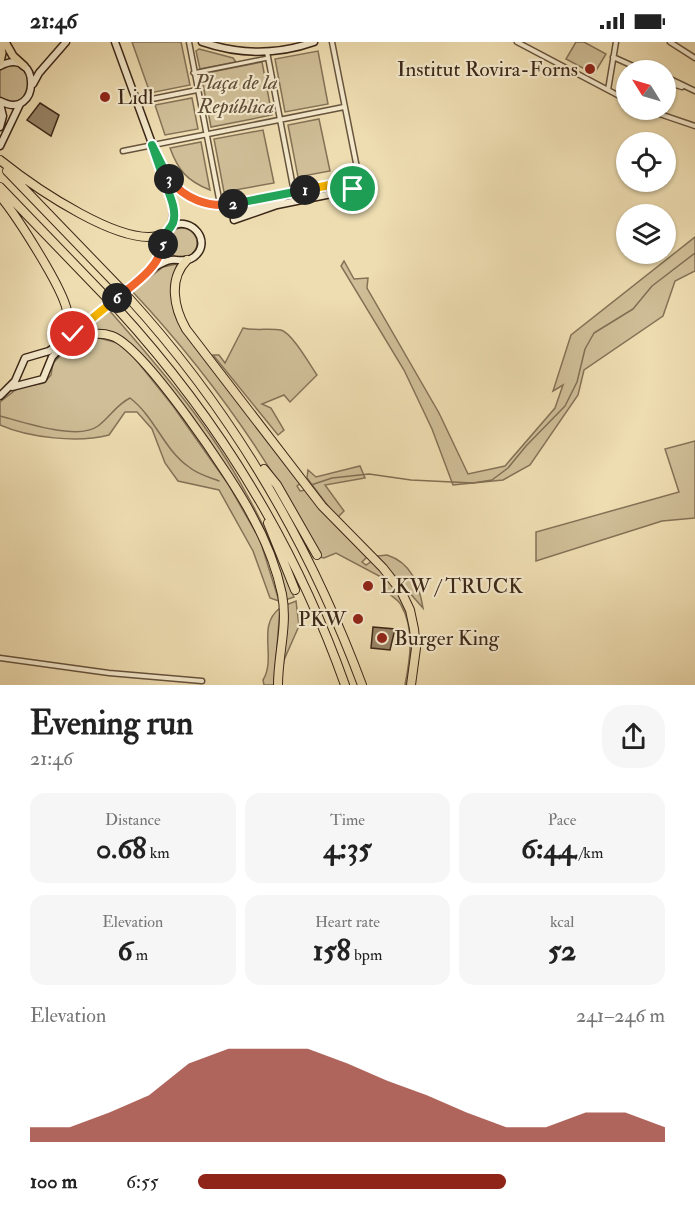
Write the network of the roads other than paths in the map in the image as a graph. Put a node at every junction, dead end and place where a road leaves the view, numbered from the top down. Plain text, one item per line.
1 (5, 42) edge
2 (66, 42) edge
3 (115, 42) edge
4 (189, 42) edge
5 (202, 42) edge
6 (314, 42) edge
7 (332, 42) edge
8 (517, 42) edge
9 (616, 42) edge
10 (670, 42) edge
11 (0, 43) edge
12 (267, 55) junction
13 (613, 57) junction
14 (695, 58) edge
15 (620, 60) edge
16 (0, 64) edge
17 (49, 64) junction
18 (25, 67) junction
19 (194, 73) junction
20 (676, 82) edge
21 (676, 84) edge
22 (32, 85) junction
23 (686, 87) junction
24 (197, 90) junction
25 (608, 90) junction
26 (695, 91) edge
27 (616, 94) edge
28 (22, 101) junction
29 (137, 102) junction
30 (0, 103) edge
31 (344, 107) junction
32 (280, 120) junction
33 (676, 120) edge
34 (695, 126) edge
35 (0, 127) edge
36 (206, 134) junction
37 (152, 145) junction
38 (0, 146) edge
39 (123, 151) dead end
40 (0, 162) edge
41 (356, 179) junction
42 (0, 187) edge
43 (361, 188) joint
44 (294, 192) junction
45 (0, 196) edge
46 (220, 205) junction
47 (173, 208) junction
48 (187, 224) junction
49 (172, 226) junction
50 (166, 233) junction
51 (164, 245) junction
52 (175, 260) junction
53 (187, 260) junction
54 (149, 270) junction
55 (62, 344) junction
56 (37, 355) junction
57 (21, 366) junction
58 (48, 367) junction
59 (35, 382) junction
60 (11, 387) junction
61 (0, 396) edge
62 (242, 442) junction
63 (257, 496) junction
64 (317, 555) dead end
65 (295, 590) dead end
66 (0, 658) edge
67 (202, 681) dead end
68 (279, 685) edge
69 (345, 685) edge
70 (362, 685) edge
71 (411, 685) edge

1 - 18 highway
2 - 17 main road
3 - 29 main road
4 - 19 street
5 - 12 main road
6 - 12 main road
7 - 31 street
8 - 25 street
9 - 13 street
10 - 14 street
11 - 16 highway
12 - 19 street
12 - 32 street
13 - 15 street
13 - 25 street
16 - 18 main road
17 - 18 main road
17 - 22 main road
18 - 22 main road
19 - 24 street
20 - 23 street
21 - 23 street
22 - 28 main road
23 - 26 street
24 - 29 street
24 - 36 street
25 - 27 street
28 - 30 main road
28 - 38 main road
29 - 37 main road
30 - 35 main road
31 - 32 street
31 - 41 street
32 - 36 street
32 - 44 street
33 - 34 street
36 - 37 street
36 - 46 street
37 - 39 street
37 - 46 main road
37 - 47 main road
40 - 50 highway
40 - 62 highway, bridge
41 - 43 street
41 - 43 main road
41 - 44 main road
42 - 63 highway, bridge
44 - 46 main road
45 - 55 highway
47 - 48 main road
47 - 49 main road
48 - 49 main road
48 - 53 main road
49 - 50 main road
50 - 51 main road
51 - 52 main road
51 - 54 main road
52 - 53 main road
52 - 54 main road
53 - 71 highway
54 - 55 main road
55 - 56 main road
55 - 58 main road
55 - 68 highway
56 - 57 main road
56 - 58 main road
57 - 59 main road
57 - 60 main road
58 - 59 main road
59 - 60 main road
60 - 61 main road
62 - 64 highway
62 - 70 highway
63 - 65 highway
63 - 69 highway
66 - 67 street

